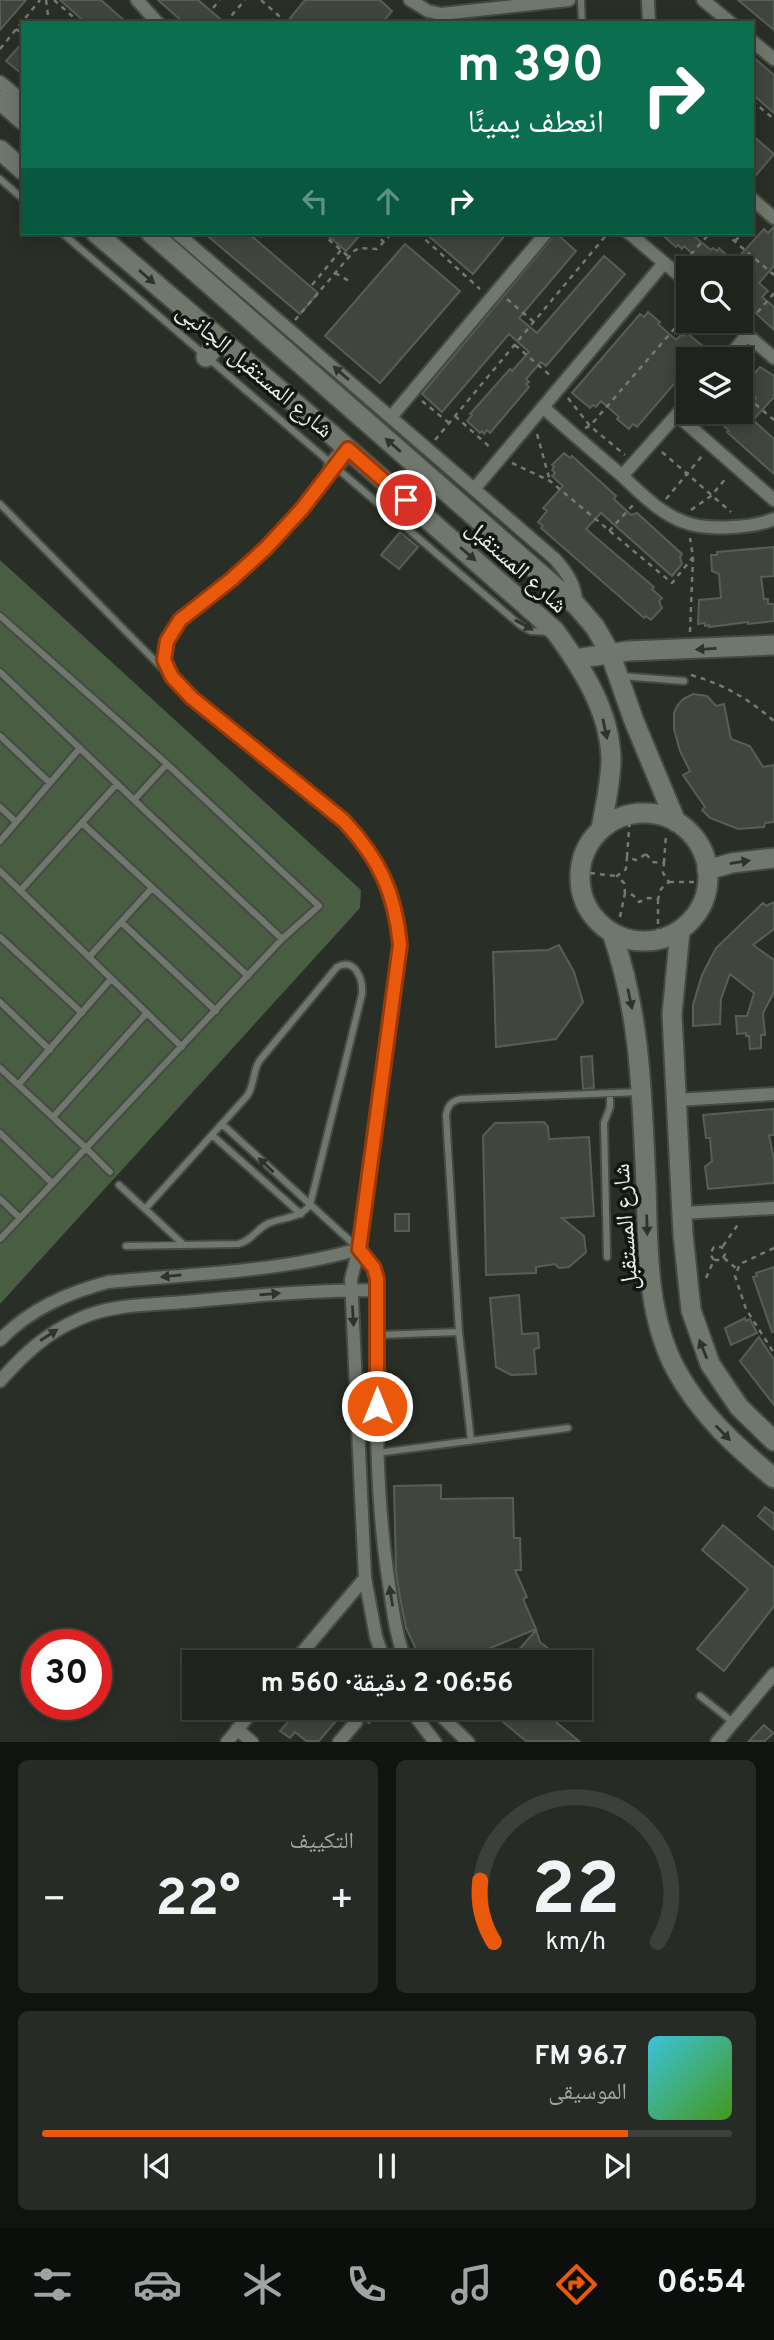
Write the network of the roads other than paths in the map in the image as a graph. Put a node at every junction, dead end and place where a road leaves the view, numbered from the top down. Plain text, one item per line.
1 (137, 0) edge
2 (410, 0) edge
3 (569, 0) edge
4 (581, 0) edge
5 (648, 0) edge
6 (703, 0) edge
7 (537, 2) edge
8 (438, 18) edge
9 (156, 21) edge
10 (582, 21) edge
11 (649, 21) edge
12 (729, 21) edge
13 (754, 43) edge
14 (774, 59) edge
15 (0, 82) edge
16 (21, 99) edge
17 (0, 100) edge
18 (21, 118) edge
19 (0, 150) edge
20 (21, 168) edge
21 (0, 180) edge
22 (21, 197) edge
23 (774, 198) edge
24 (754, 201) edge
25 (769, 214) edge
26 (64, 235) edge
27 (98, 235) edge
28 (153, 235) edge
29 (179, 235) edge
30 (544, 235) edge
31 (631, 235) edge
32 (664, 263) junction
33 (676, 273) edge
34 (745, 333) edge
35 (220, 340) junction
36 (206, 357) junction
37 (774, 358) edge
38 (295, 359) junction
39 (274, 385) junction
40 (542, 407) junction
41 (676, 416) edge
42 (391, 417) junction
43 (687, 424) edge
44 (348, 449) junction
45 (334, 465) junction
46 (622, 476) junction
47 (475, 488) junction
48 (774, 500) edge
49 (0, 504) edge
50 (774, 519) edge
51 (577, 606) junction
52 (0, 616) edge
53 (555, 631) junction
54 (774, 645) edge
55 (610, 653) junction
56 (575, 659) junction
57 (0, 672) edge
58 (619, 676) junction
59 (172, 677) junction
60 (684, 681) dead end
61 (0, 736) edge
62 (80, 748) junction
63 (167, 764) junction
64 (50, 783) junction
65 (117, 784) junction
66 (134, 800) junction
67 (0, 807) edge
68 (672, 820) junction
69 (16, 822) junction
70 (82, 822) junction
71 (601, 829) junction
72 (0, 841) edge
73 (774, 858) edge
74 (0, 871) edge
75 (708, 876) junction
76 (152, 888) junction
77 (20, 891) junction
78 (121, 922) junction
79 (680, 931) junction
80 (614, 934) junction
81 (0, 936) edge
82 (282, 939) junction
83 (89, 957) junction
84 (248, 976) junction
85 (111, 979) junction
86 (0, 1002) edge
87 (216, 1011) junction
88 (82, 1013) junction
89 (147, 1013) junction
90 (182, 1047) junction
91 (50, 1049) junction
92 (0, 1068) edge
93 (18, 1086) junction
94 (642, 1092) junction
95 (610, 1093) junction
96 (774, 1094) edge
97 (677, 1100) junction
98 (53, 1117) junction
99 (222, 1124) junction
100 (0, 1133) edge
101 (212, 1135) junction
102 (86, 1148) junction
103 (110, 1172) dead end
104 (51, 1182) junction
105 (119, 1185) dead end
106 (0, 1199) edge
107 (310, 1205) junction
108 (774, 1208) edge
109 (145, 1209) junction
110 (682, 1213) junction
111 (301, 1214) junction
112 (19, 1217) junction
113 (0, 1239) edge
114 (184, 1245) junction
115 (126, 1246) dead end
116 (359, 1249) junction
117 (607, 1257) dead end
118 (352, 1290) junction
119 (377, 1290) junction
120 (459, 1332) junction
121 (378, 1335) junction
122 (0, 1340) edge
123 (0, 1381) edge
124 (568, 1428) dead end
125 (471, 1441) junction
126 (774, 1441) edge
127 (377, 1453) junction
128 (774, 1478) edge
129 (365, 1578) junction
130 (304, 1650) edge
131 (381, 1650) edge
132 (402, 1650) edge
133 (772, 1680) edge
134 (700, 1696) dead end
135 (245, 1720) edge
136 (418, 1720) edge
137 (446, 1720) edge
138 (356, 1722) dead end
139 (734, 1723) junction
140 (237, 1729) junction
141 (227, 1741) edge
142 (252, 1741) edge
143 (339, 1741) edge
144 (435, 1741) edge
145 (468, 1741) edge
146 (717, 1741) edge

1 - 9 street
2 - 8 street
3 - 7 street
4 - 10 lane
5 - 11 street
6 - 12 street
7 - 8 street
13 - 14 street
15 - 16 street
17 - 18 street
19 - 20 street
21 - 22 lane
23 - 25 street
24 - 25 street
26 - 36 lane, شارع المستقبل الجانبى
27 -> 35 street, شارع المستقبل
28 - 38 street, شارع المستقبل
42 -> 29 street
30 - 42 street
31 - 32 street
32 - 33 street
32 - 40 street
34 - 37 street
35 - 36 street
35 - 39 street, شارع المستقبل
36 - 45 lane, شارع المستقبل الجانبى
38 - 39 street
51 -> 38 street, شارع المستقبل
39 - 44 street, شارع المستقبل
40 - 46 street
40 - 47 street
41 - 46 street
42 - 47 street
43 - 48 street
44 - 45 street
44 -> 53 street, شارع المستقبل
45 -> 53 lane, شارع المستقبل الجانبى
45 - 59 lane
46 - 50 street
47 - 51 street
49 - 59 lane
51 - 55 street, شارع المستقبل
52 - 63 lane
53 - 56 street, شارع المستقبل
54 -> 55 street
55 - 56 street
55 - 58 street, شارع المستقبل
56 -> 71 street, شارع المستقبل
57 - 62 lane
58 - 60 lane
58 - 68 street, شارع المستقبل
59 - 116 lane
61 - 64 lane
62 - 64 lane
62 - 65 lane
63 - 66 lane
63 - 82 lane
64 - 69 lane
65 - 66 lane
65 - 70 lane
66 - 82 lane
67 - 69 lane
68 - 71 street
68 - 75 street
69 - 72 lane
70 - 76 lane
70 - 77 lane
71 - 80 street
75 -> 73 street
74 - 77 lane
75 - 79 street
76 - 78 lane
76 - 84 lane
77 - 83 lane
78 - 83 lane
78 - 87 lane
79 - 80 street
79 - 97 street
80 -> 94 street, شارع المستقبل
81 - 88 lane
82 - 84 lane
83 - 85 lane
84 - 87 lane
85 - 88 lane
85 - 89 lane
86 - 91 lane
87 - 90 lane
88 - 91 lane
89 - 90 lane
89 - 98 lane
90 - 102 lane
91 - 93 lane
92 - 93 lane
93 - 98 lane
94 - 95 lane
94 -> 128 street, شارع المستقبل
95 - 117 lane
95 - 120 lane
96 - 97 street
97 - 110 street
98 - 102 lane
99 - 101 lane
107 -> 99 lane
99 - 107 lane
100 - 104 lane
101 - 109 lane
101 - 111 lane
102 - 103 lane
102 - 104 lane
104 - 112 lane
105 - 109 lane
106 - 112 lane
107 - 111 lane
107 - 116 lane
108 - 110 street
109 - 114 lane
126 -> 110 street
111 - 114 lane
112 - 113 lane
114 - 115 lane
116 - 118 street
116 - 119 street
116 -> 122 street
118 - 119 street
123 -> 118 street
118 -> 129 street
119 - 121 street
120 - 121 lane
120 - 125 lane
121 - 127 street
124 - 125 lane
125 - 127 lane
132 -> 127 street
129 - 130 street
129 - 131 street
133 - 139 street
134 - 139 lane
135 - 140 street
136 - 144 street
137 - 145 street
138 - 143 street
139 - 146 street
140 - 141 street
140 - 142 street

